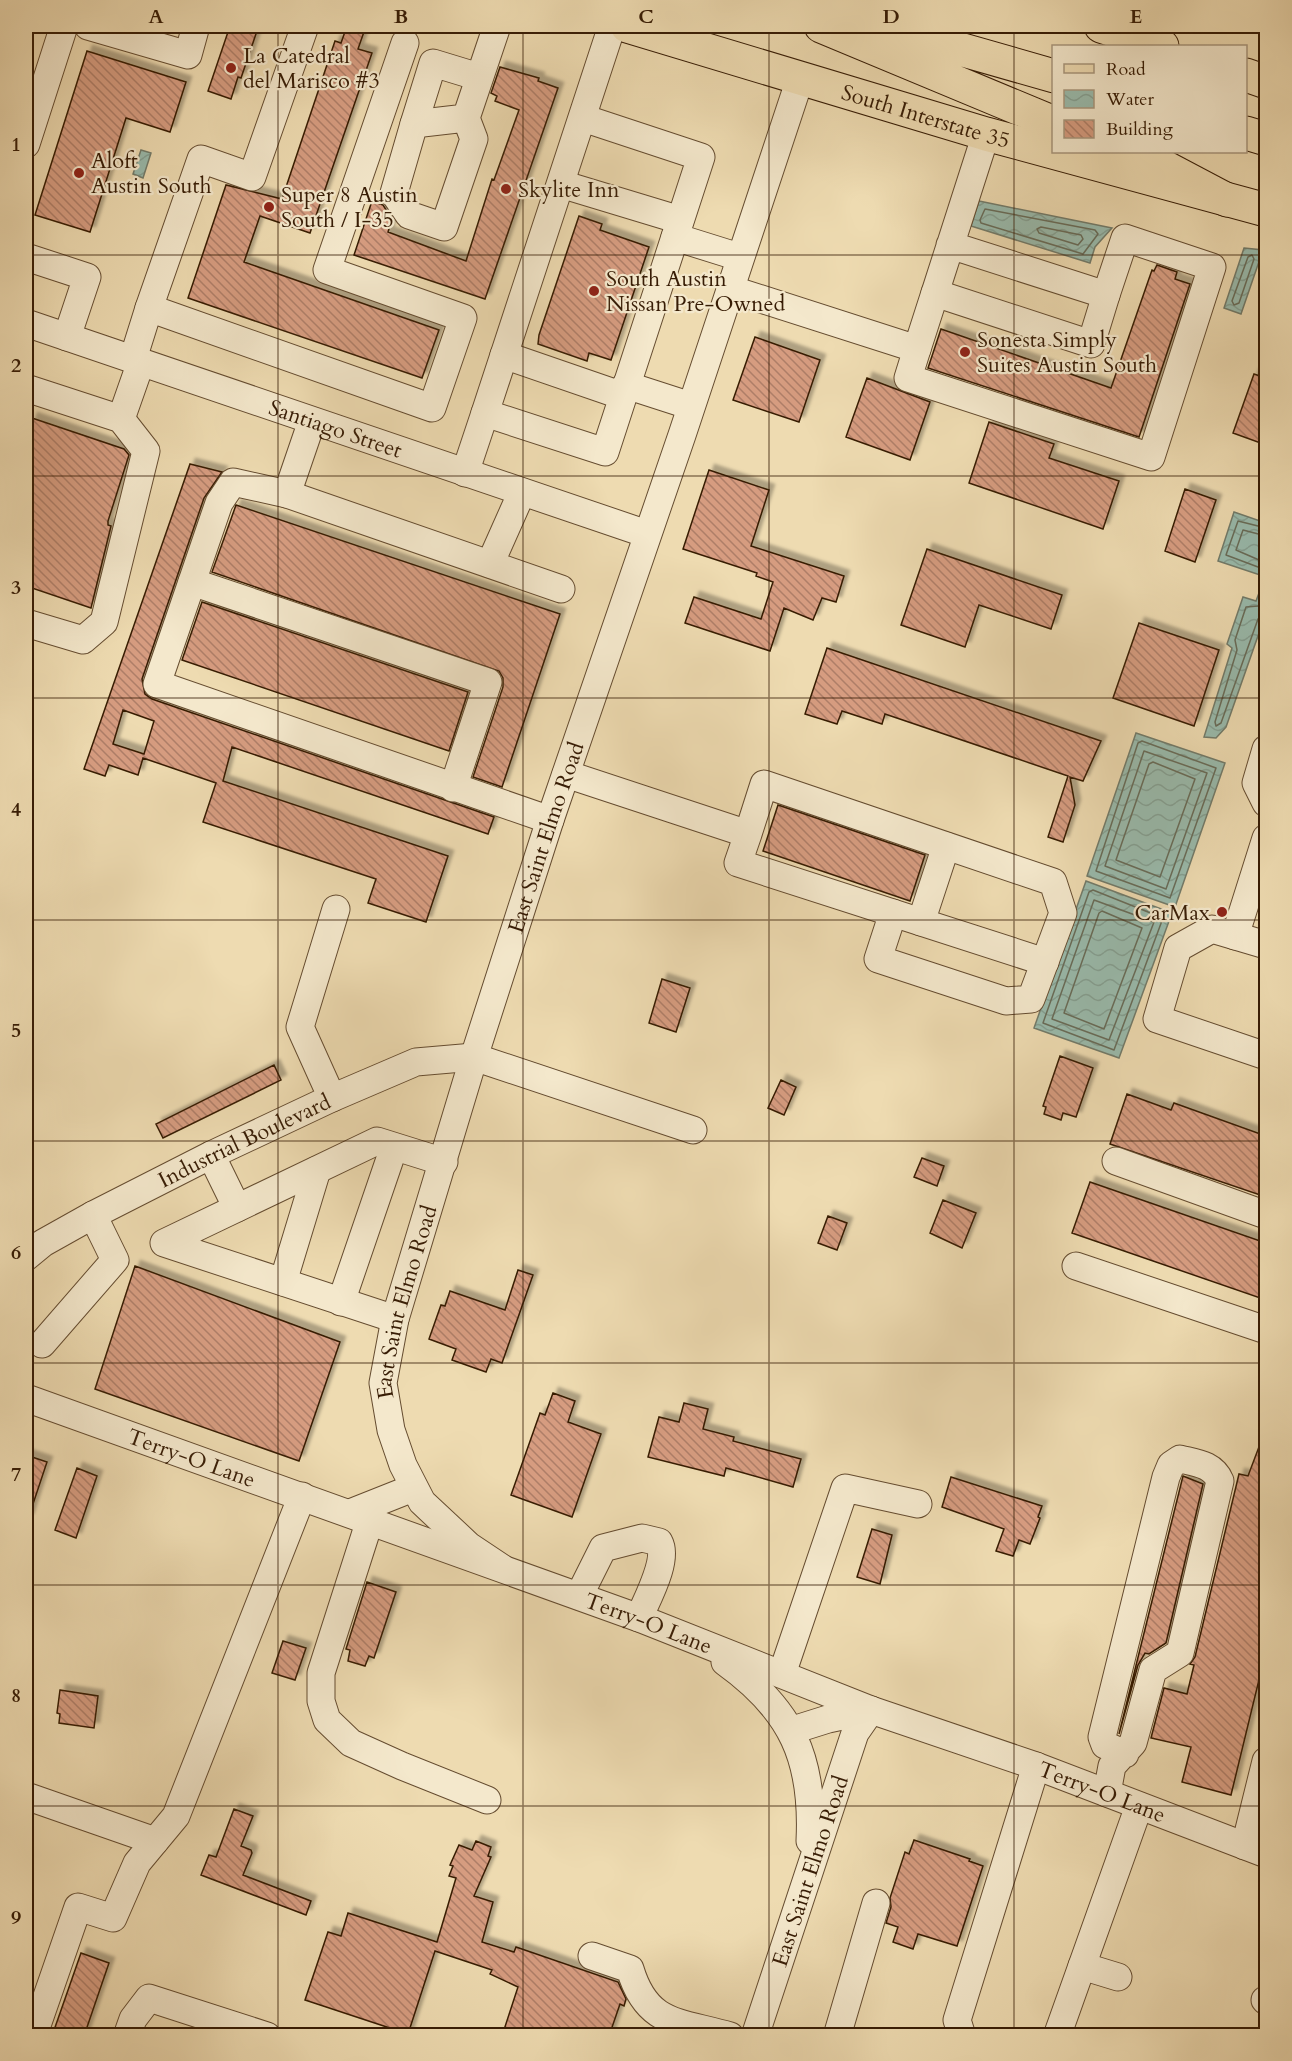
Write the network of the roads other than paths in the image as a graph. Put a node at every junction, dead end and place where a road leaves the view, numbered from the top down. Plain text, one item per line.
1 (64, 26) edge
2 (88, 26) edge
3 (196, 26) edge
4 (305, 26) edge
5 (496, 26) edge
6 (612, 26) edge
7 (627, 26) edge
8 (821, 26) edge
9 (879, 26) edge
10 (1101, 26) edge
11 (405, 44) dead end
12 (1159, 45) edge
13 (1052, 76) edge
14 (1247, 76) edge
15 (479, 77) junction
16 (800, 79) junction
17 (1266, 82) edge
18 (466, 118) junction
19 (583, 118) junction
20 (1052, 123) edge
21 (414, 124) junction
22 (986, 134) junction
23 (1247, 134) edge
24 (1266, 139) edge
25 (26, 144) edge
26 (1052, 152) edge
27 (1055, 153) edge
28 (1130, 153) edge
29 (561, 184) junction
30 (1227, 200) junction
31 (1266, 210) edge
32 (677, 229) junction
33 (950, 245) junction
34 (26, 257) edge
35 (739, 257) junction
36 (730, 289) junction
37 (935, 293) junction
38 (1106, 295) junction
39 (149, 308) junction
40 (28, 330) edge
41 (67, 337) junction
42 (917, 349) junction
43 (504, 355) junction
44 (137, 361) junction
45 (26, 388) edge
46 (625, 391) junction
47 (691, 406) junction
48 (485, 413) junction
49 (121, 418) junction
50 (312, 421) junction
51 (465, 473) junction
52 (522, 492) junction
53 (287, 494) junction
54 (647, 534) junction
55 (490, 564) junction
56 (192, 582) junction
57 (561, 589) dead end
58 (26, 623) edge
59 (1266, 749) edge
60 (566, 774) junction
61 (453, 788) junction
62 (1266, 803) edge
63 (550, 820) junction
64 (748, 834) junction
65 (1266, 838) edge
66 (946, 846) junction
67 (336, 909) dead end
68 (893, 913) junction
69 (921, 922) junction
70 (1235, 936) junction
71 (1266, 945) edge
72 (1045, 962) junction
73 (1266, 1055) edge
74 (474, 1057) junction
75 (332, 1098) junction
76 (693, 1130) dead end
77 (394, 1147) junction
78 (211, 1155) junction
79 (1116, 1161) dead end
80 (444, 1162) junction
81 (318, 1170) junction
82 (237, 1208) junction
83 (93, 1215) junction
84 (1266, 1215) edge
85 (26, 1257) edge
86 (1076, 1266) dead end
87 (283, 1282) junction
88 (341, 1302) junction
89 (395, 1319) junction
90 (1266, 1330) edge
91 (42, 1344) dead end
92 (26, 1398) edge
93 (413, 1488) junction
94 (302, 1496) junction
95 (918, 1504) dead end
96 (360, 1517) junction
97 (502, 1568) junction
98 (579, 1596) junction
99 (639, 1618) junction
100 (692, 1638) junction
101 (782, 1674) junction
102 (871, 1710) junction
103 (793, 1730) junction
104 (1125, 1754) junction
105 (1266, 1761) edge
106 (1036, 1766) junction
107 (1107, 1793) junction
108 (26, 1796) edge
109 (487, 1800) dead end
110 (1139, 1806) junction
111 (155, 1841) junction
112 (1256, 1850) edge
113 (809, 1872) junction
114 (876, 1904) dead end
115 (592, 1956) dead end
116 (1082, 1966) junction
117 (1118, 1977) dead end
118 (26, 2028) edge
119 (127, 2036) edge
120 (267, 2036) edge
121 (730, 2036) edge
122 (755, 2036) edge
123 (837, 2036) edge
124 (962, 2036) edge
125 (1057, 2036) edge

1 - 25 street
2 - 3 street
4 - 39 street
5 - 15 street
6 - 19 street
7 - 16 main road, South Interstate 35
8 - 20 main road
9 - 13 main road
10 - 12 main road
11 - 39 street
14 - 17 main road
15 - 18 street
15 - 21 street
16 - 22 main road, South Interstate 35
16 - 35 street, East Saint Elmo Road
18 - 21 street
18 - 21 street
19 - 29 street
19 - 32 street
22 - 26 main road, South Interstate 35
22 - 33 street
23 - 24 main road
27 - 30 main road, South Interstate 35
28 - 30 main road
29 - 32 street
29 - 43 street
30 - 31 main road
32 - 35 street
32 - 46 street
33 - 37 street
33 - 38 street
34 - 41 street
35 - 36 street, East Saint Elmo Road
36 - 42 street
36 - 47 street, East Saint Elmo Road
37 - 38 street
37 - 42 street
38 - 42 street
39 - 44 street
40 - 41 street, Santiago Street
41 - 44 street, Santiago Street
43 - 46 street
43 - 48 street
44 - 49 street
44 - 50 street, Santiago Street
45 - 49 street
46 - 47 street
46 - 48 street
47 - 54 street, East Saint Elmo Road
48 - 51 street
49 - 58 street
50 - 51 street, Santiago Street
50 - 53 street
51 - 52 street, Santiago Street
52 - 54 street, Santiago Street
52 - 55 street
53 - 55 street
53 - 56 street
54 - 60 street, East Saint Elmo Road
55 - 57 street
56 - 61 street
56 - 61 street
59 - 62 street
60 - 63 street, East Saint Elmo Road
60 - 64 street
61 - 63 street
63 - 74 street, East Saint Elmo Road
64 - 66 street
64 - 68 street
65 - 70 street
66 - 69 street
66 - 72 street
67 - 75 street
68 - 69 street
68 - 72 street
69 - 72 street
70 - 71 street
70 - 73 street
74 - 75 street, Industrial Boulevard
74 - 76 street
74 - 80 street, East Saint Elmo Road
75 - 78 street, Industrial Boulevard
77 - 80 street
77 - 81 street
77 - 88 street
78 - 82 street
78 - 83 street, Industrial Boulevard
79 - 84 street
80 - 89 street, East Saint Elmo Road
81 - 82 street
81 - 87 street
82 - 87 street
83 - 85 street, Industrial Boulevard
83 - 91 street
86 - 90 street
87 - 88 street
88 - 89 street
89 - 93 street, East Saint Elmo Road
92 - 94 street, Terry-O Lane
93 - 96 street
93 - 97 street, East Saint Elmo Road
94 - 96 street, Terry-O Lane
94 - 111 street
95 - 101 street
96 - 97 street, Terry-O Lane
96 - 109 street
97 - 98 street, Terry-O Lane
98 - 99 street, Terry-O Lane
98 - 99 street
99 - 100 street, Terry-O Lane
100 - 101 street, Terry-O Lane
100 - 103 street
101 - 102 street, Terry-O Lane
102 - 103 street
102 - 106 street, Terry-O Lane
102 - 113 street, East Saint Elmo Road
103 - 113 street
104 - 104 street
104 - 107 street
105 - 112 street
106 - 107 street, Terry-O Lane
106 - 124 street
107 - 110 street, Terry-O Lane
108 - 111 street
110 - 112 street, Terry-O Lane
110 - 116 street
111 - 118 street
113 - 122 street, East Saint Elmo Road
114 - 123 street
115 - 121 street
116 - 117 street
116 - 125 street
119 - 120 street

